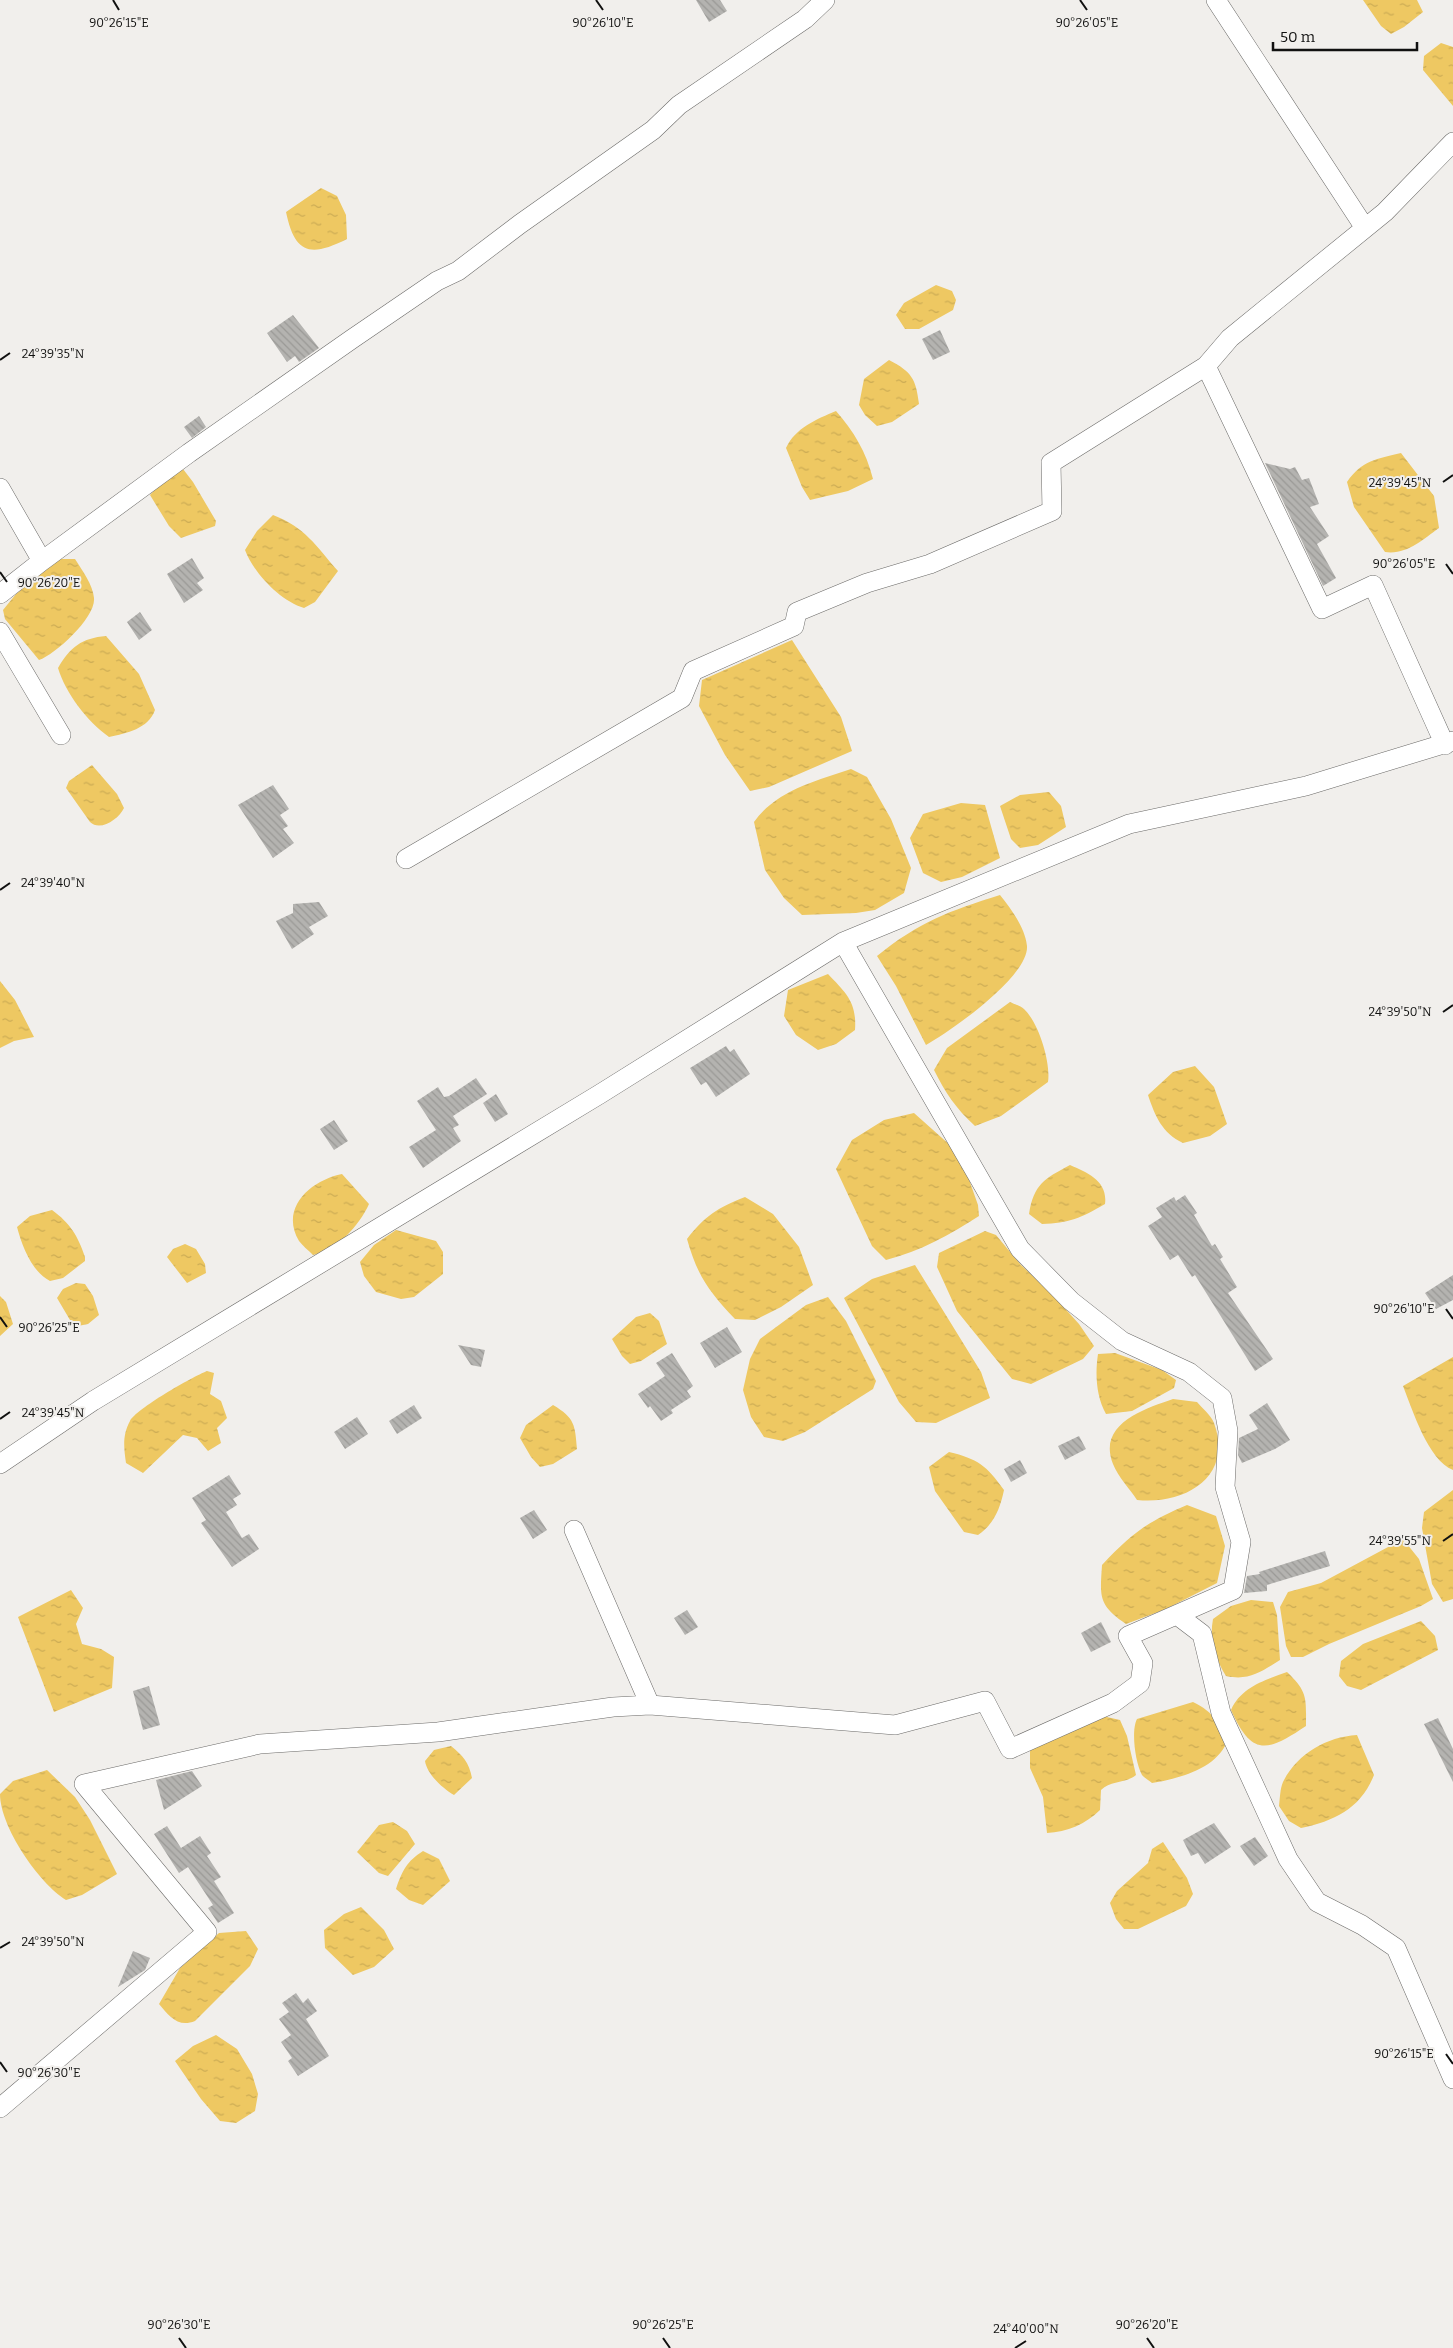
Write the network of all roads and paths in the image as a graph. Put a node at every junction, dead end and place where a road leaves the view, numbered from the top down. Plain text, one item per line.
1 (825, 0) edge
2 (1216, 0) edge
3 (1453, 142) edge
4 (1365, 228) junction
5 (1206, 366) junction
6 (0, 488) edge
7 (42, 562) junction
8 (0, 594) edge
9 (0, 632) edge
10 (61, 735) dead end
11 (1449, 743) edge
12 (406, 859) dead end
13 (843, 942) junction
14 (0, 1464) edge
15 (574, 1530) dead end
16 (1177, 1615) junction
17 (650, 1705) junction
18 (1453, 2079) edge
19 (0, 2108) edge

1 - 7 street
2 - 4 street
3 - 4 street
4 - 5 street
5 - 11 street
5 - 12 street
6 - 7 street
7 - 8 street
9 - 10 street
11 - 13 street
13 - 14 street
13 - 16 street
15 - 17 street
16 - 17 street
16 - 18 street
17 - 19 street

